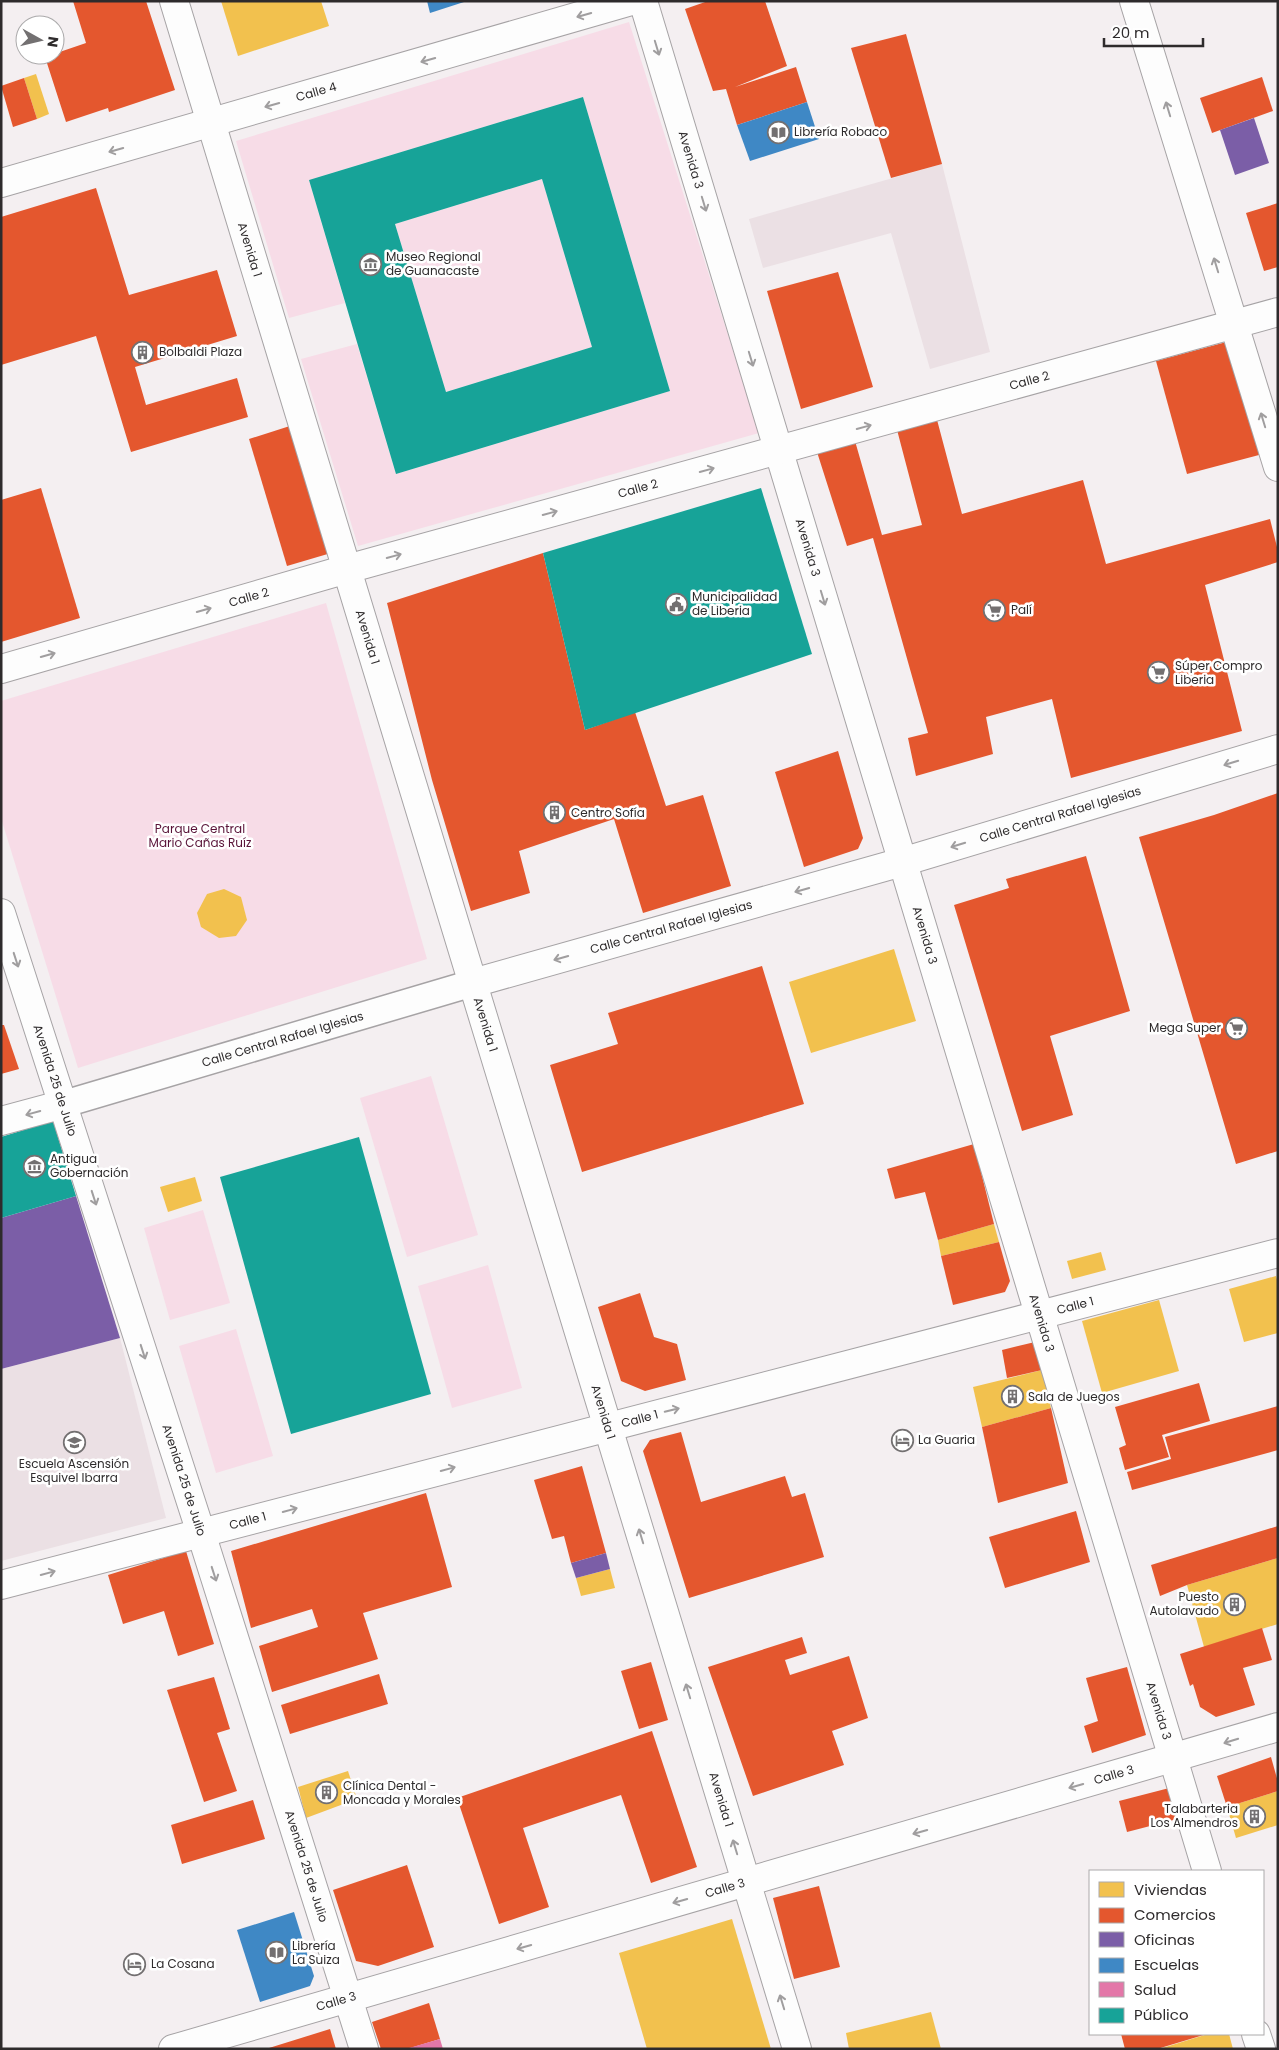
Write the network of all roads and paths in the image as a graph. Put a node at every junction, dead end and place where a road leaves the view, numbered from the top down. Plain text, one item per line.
1 (174, 1) edge
2 (631, 1) edge
3 (643, 1) edge
4 (1134, 1) edge
5 (211, 123) junction
6 (1, 183) edge
7 (1278, 312) edge
8 (1234, 324) junction
9 (778, 450) junction
10 (1278, 466) edge
11 (347, 569) junction
12 (1, 669) edge
13 (1278, 749) edge
14 (902, 862) junction
15 (1, 914) edge
16 (473, 983) junction
17 (64, 1104) junction
18 (1, 1121) edge
19 (1278, 1254) edge
20 (1039, 1316) junction
21 (608, 1427) junction
22 (201, 1533) junction
23 (1, 1585) edge
24 (1278, 1727) edge
25 (1173, 1758) junction
26 (1207, 1870) edge
27 (746, 1882) junction
28 (349, 1998) junction
29 (1256, 2035) edge
30 (173, 2049) edge
31 (364, 2049) edge
32 (796, 2049) edge
33 (1261, 2049) edge

1 - 5 street, Avenida 1
2 -> 5 street, Calle 4
3 -> 9 street, Avenida 3
8 -> 4 street
5 -> 6 street, Calle 4
5 - 11 street, Avenida 1
7 - 8 street, Calle 2
9 -> 8 street, Calle 2
10 -> 8 street
11 -> 9 street, Calle 2
9 -> 14 street, Avenida 3
12 -> 11 street, Calle 2
11 - 16 street, Avenida 1
13 -> 14 street, Calle Central Rafael Iglesias
14 -> 16 street, Calle Central Rafael Iglesias
14 - 20 street, Avenida 3
15 -> 17 street, Avenida 25 de Julio
16 - 17 street, Calle Central Rafael Iglesias
16 - 21 street, Avenida 1
17 -> 18 street
17 -> 22 street, Avenida 25 de Julio
19 - 20 street, Calle 1
21 -> 20 street, Calle 1
20 - 25 street, Avenida 3
22 -> 21 street, Calle 1
27 -> 21 street, Avenida 1
23 -> 22 street, Calle 1
22 -> 28 street, Avenida 25 de Julio
24 -> 25 street, Calle 3
25 - 26 street, Avenida 3
25 -> 27 street, Calle 3
27 -> 28 street, Calle 3
32 -> 27 street, Avenida 1
28 - 30 street, Calle 3
28 - 31 street, Avenida 25 de Julio
29 - 33 street

